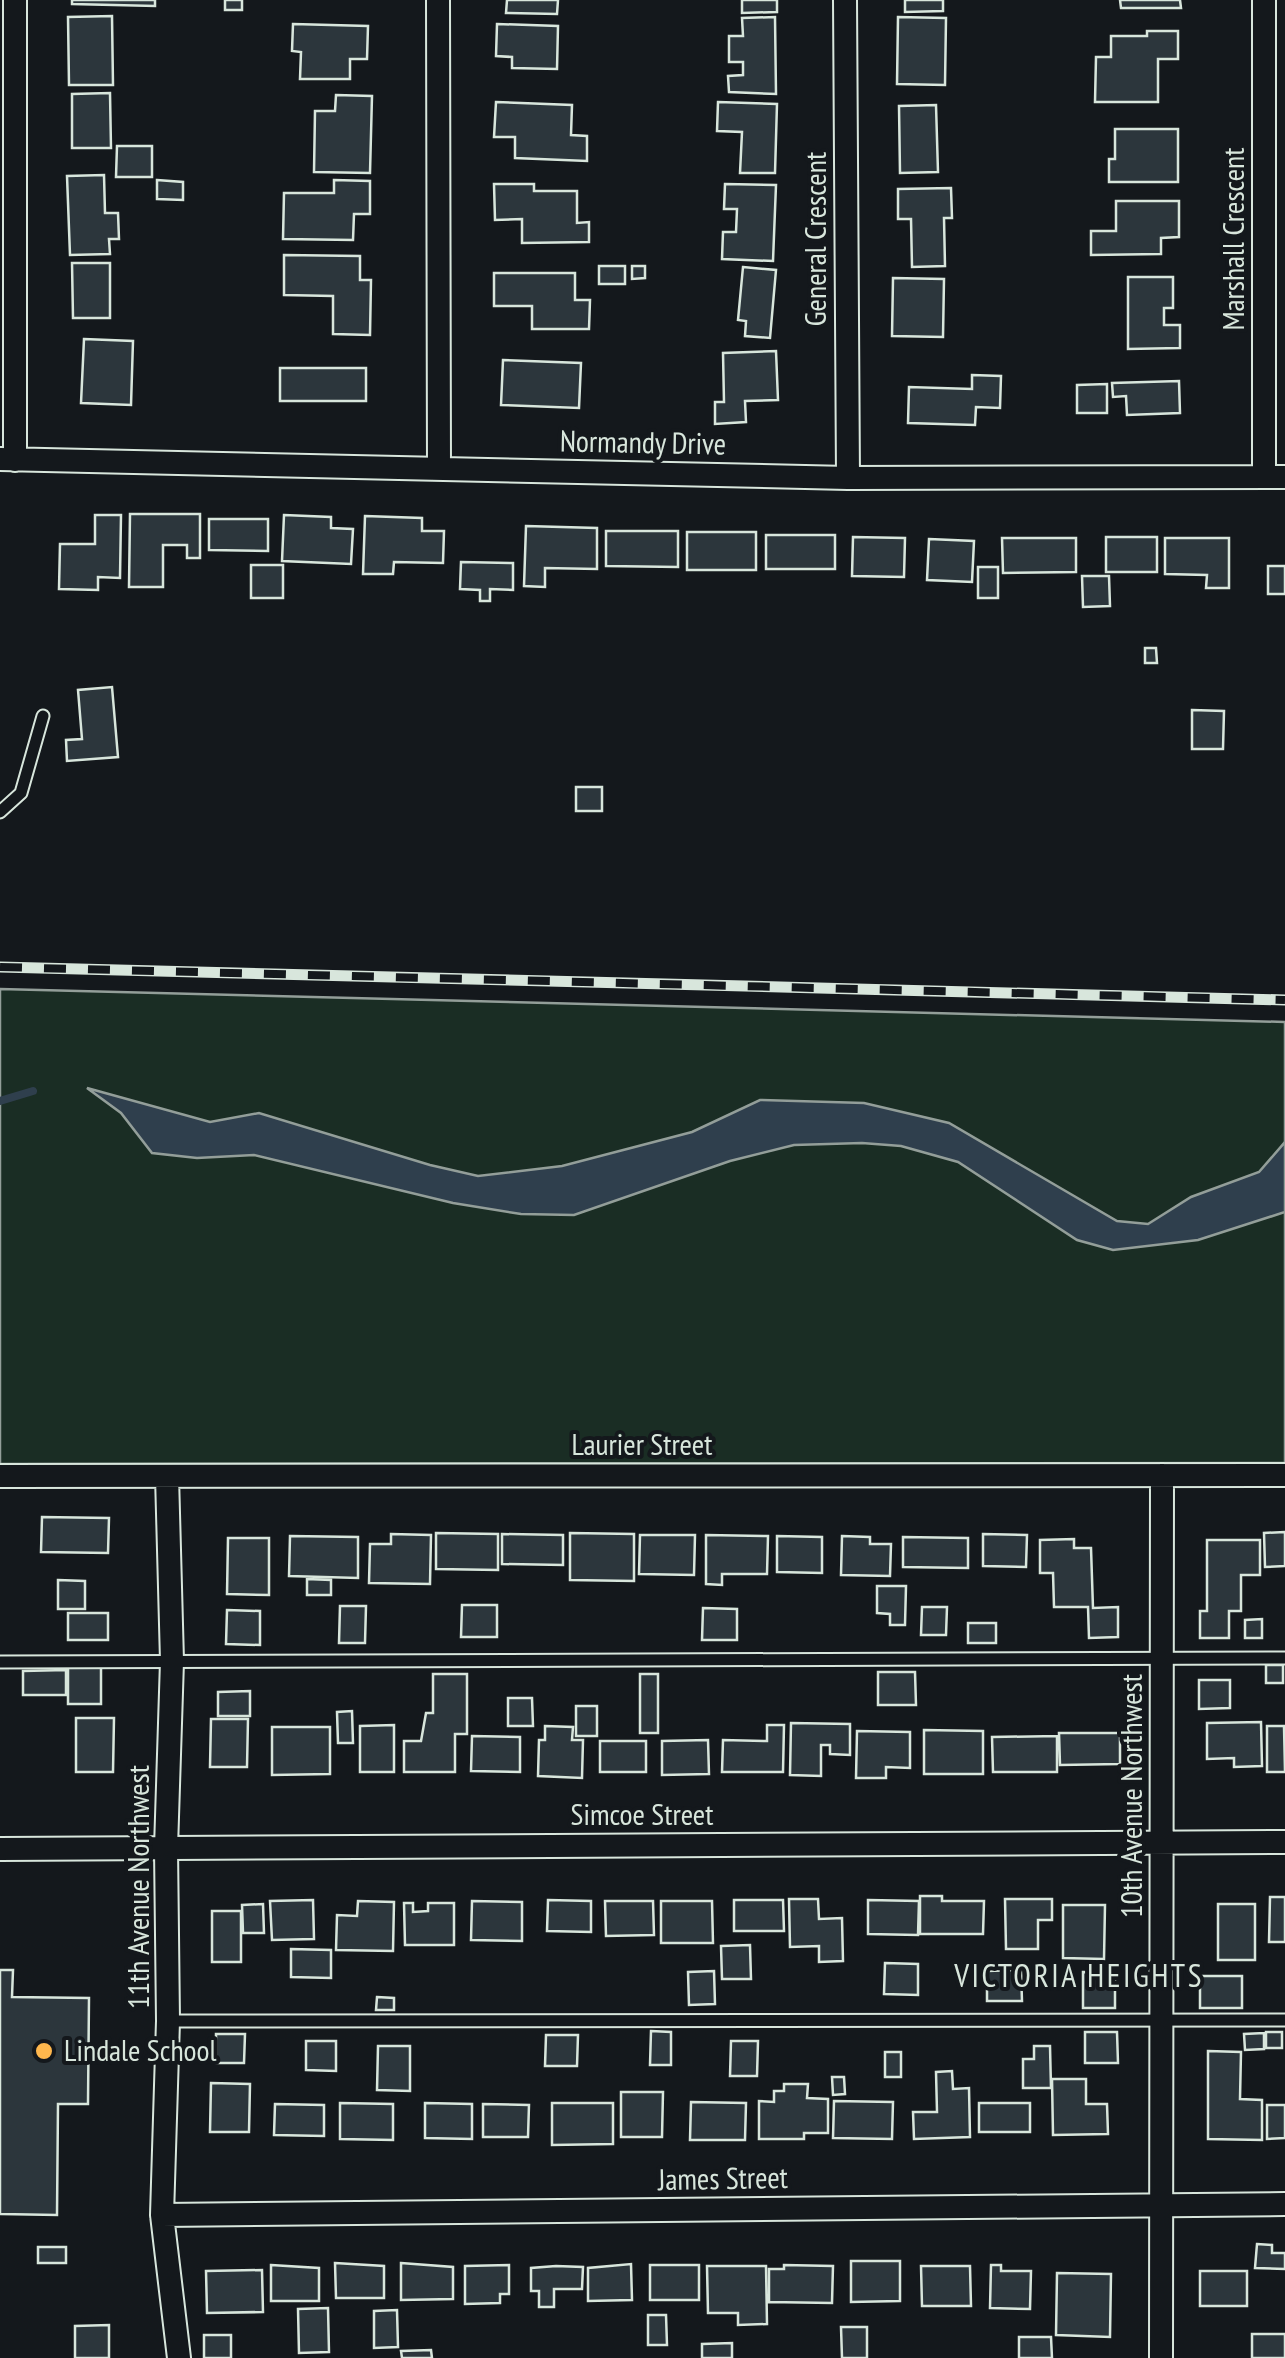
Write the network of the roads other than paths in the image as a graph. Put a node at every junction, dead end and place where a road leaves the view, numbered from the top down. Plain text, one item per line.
1 (15, 0) edge
2 (438, 0) edge
3 (845, 0) edge
4 (1264, 0) edge
5 (8, 459) edge
6 (439, 470) junction
7 (1274, 477) edge
8 (848, 478) junction
9 (43, 716) dead end
10 (0, 812) edge
11 (1162, 1475) junction
12 (1285, 1475) edge
13 (0, 1476) edge
14 (167, 1476) junction
15 (1285, 1658) edge
16 (1162, 1659) junction
17 (172, 1661) junction
18 (0, 1662) edge
19 (1160, 1842) junction
20 (1285, 1842) edge
21 (166, 1848) junction
22 (0, 1849) edge
23 (168, 2020) junction
24 (1162, 2020) junction
25 (1285, 2020) edge
26 (1162, 2204) junction
27 (1285, 2204) edge
28 (162, 2214) junction
29 (179, 2358) edge
30 (1161, 2358) edge

1 - 5 street
2 - 6 street
3 - 8 street, General Crescent
4 - 7 street, Marshall Crescent
5 - 6 street, Normandy Drive
6 - 8 street, Normandy Drive
7 - 8 street, Normandy Drive
9 - 10 lane
11 - 12 street, Laurier Street
11 - 14 street, Laurier Street
11 - 16 street, 10th Avenue Northwest
13 - 14 street, Laurier Street
14 - 17 street, 11th Avenue Northwest
15 - 16 lane
16 - 17 lane
16 - 19 street, 10th Avenue Northwest
17 - 18 lane
17 - 21 street, 11th Avenue Northwest
19 - 20 street, Simcoe Street
19 - 21 street, Simcoe Street
19 - 24 street, 10th Avenue Northwest
21 - 22 street, Simcoe Street
21 - 23 street, 11th Avenue Northwest
23 - 24 lane
23 - 28 street, 11th Avenue Northwest
24 - 25 lane
24 - 26 street, 10th Avenue Northwest
26 - 27 street, James Street
26 - 28 street, James Street
26 - 30 street, 10th Avenue Northwest
28 - 29 street, 11th Avenue Northwest

